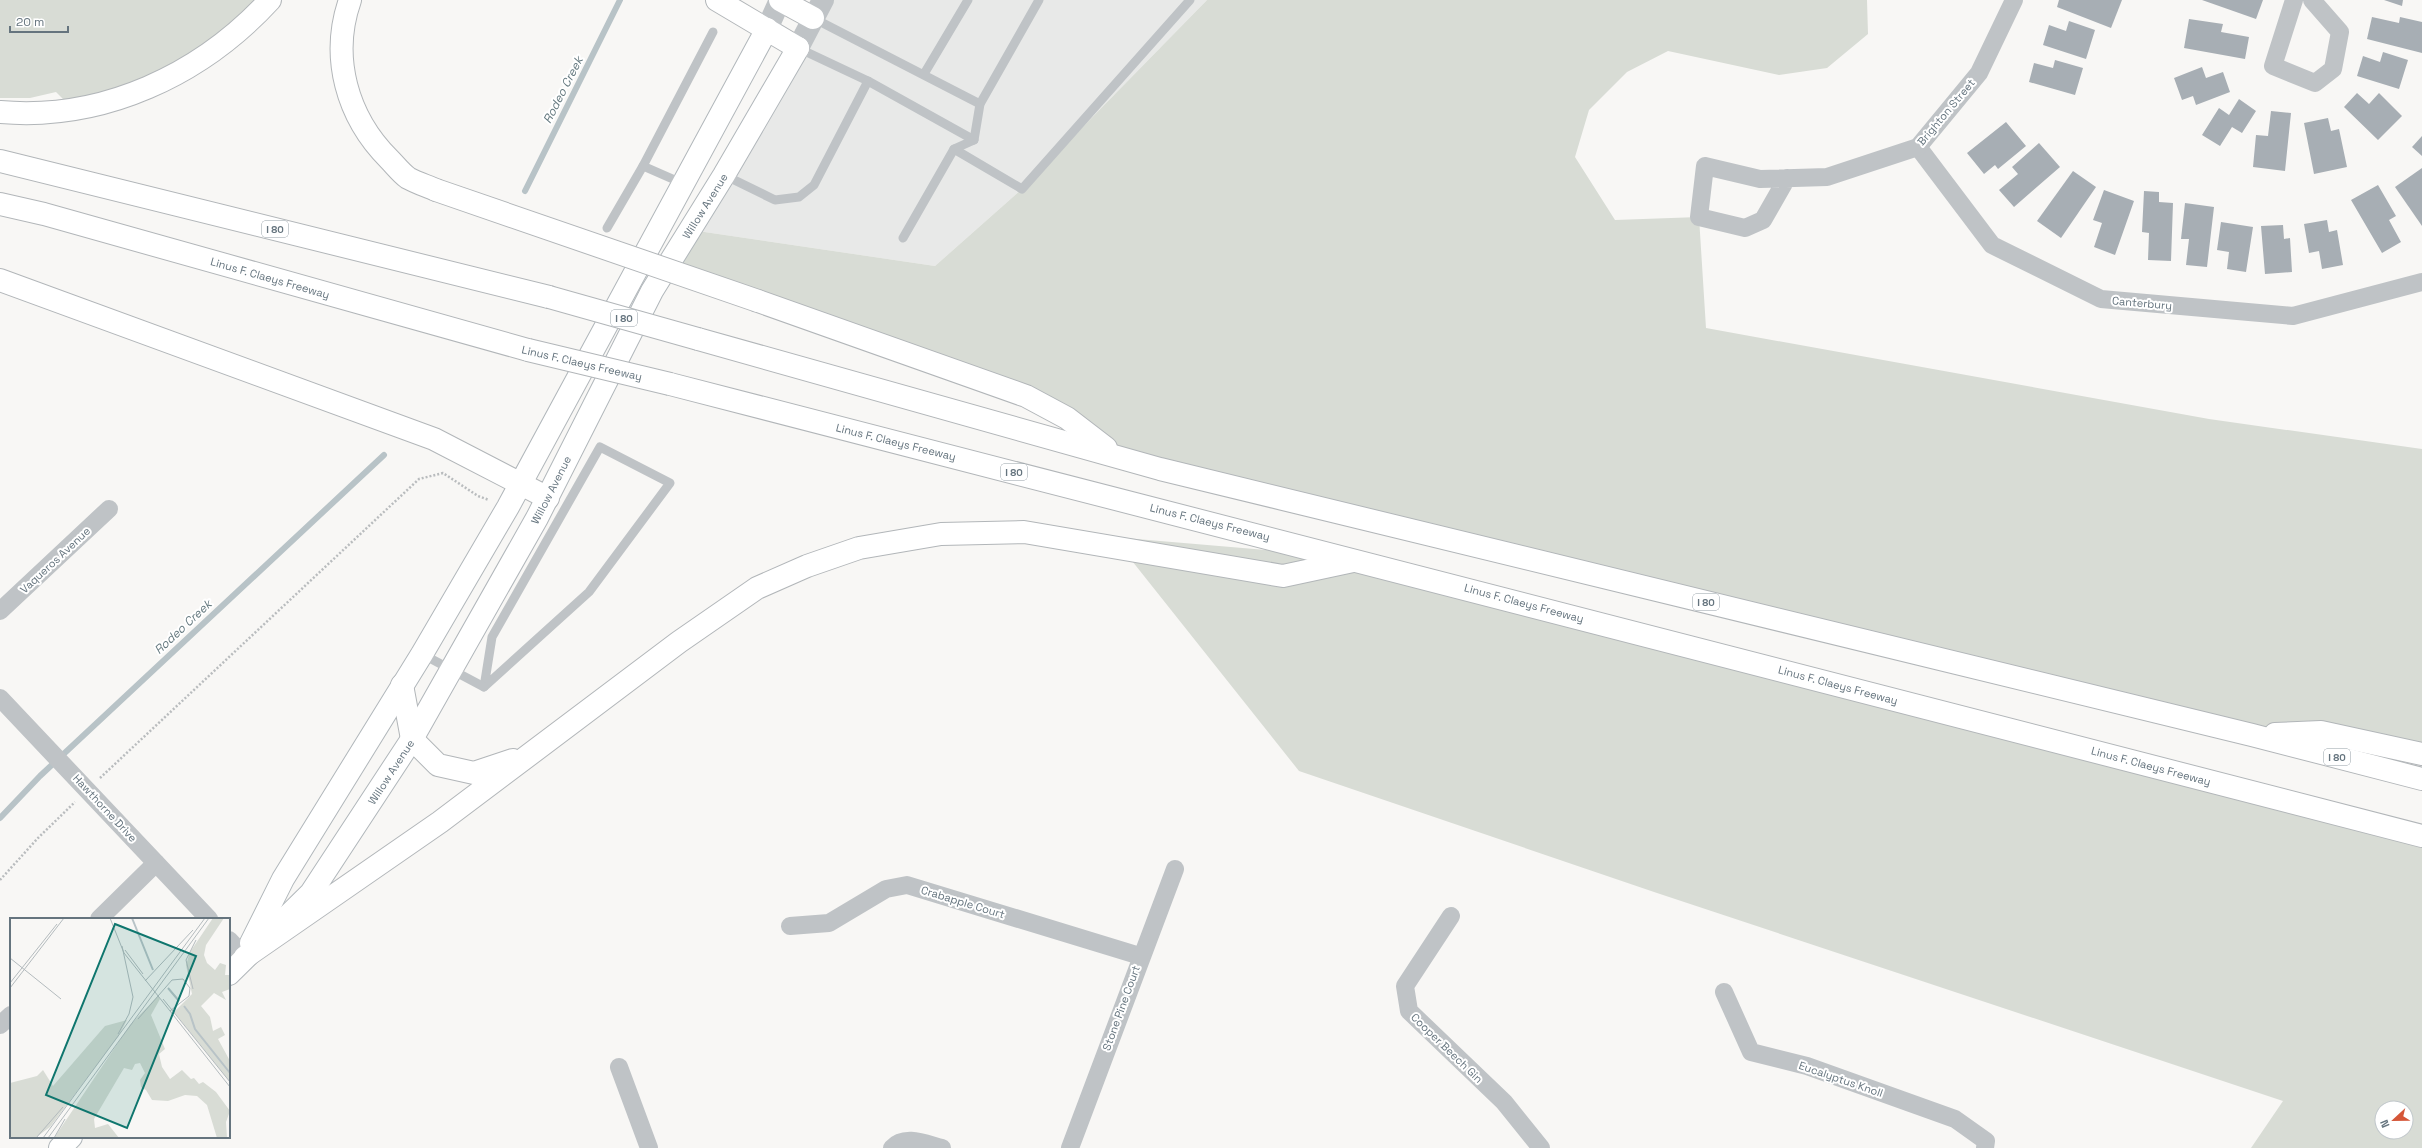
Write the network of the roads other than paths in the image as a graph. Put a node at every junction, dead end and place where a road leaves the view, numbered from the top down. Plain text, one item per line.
1 (270, 0) edge
2 (350, 0) edge
3 (717, 0) edge
4 (780, 0) edge
5 (968, 0) edge
6 (1039, 0) edge
7 (1190, 0) edge
8 (2014, 0) edge
9 (2294, 0) edge
10 (2312, 0) edge
11 (818, 9) edge
12 (767, 29) junction
13 (713, 32) dead end
14 (798, 48) junction
15 (924, 74) junction
16 (868, 81) junction
17 (980, 104) junction
18 (0, 112) edge
19 (974, 140) junction
20 (1918, 147) junction
21 (954, 149) junction
22 (0, 162) edge
23 (644, 166) junction
24 (724, 175) junction
25 (1787, 178) junction
26 (684, 184) junction
27 (0, 204) edge
28 (607, 228) dead end
29 (903, 238) dead end
30 (0, 280) edge
31 (2422, 282) edge
32 (1115, 455) junction
33 (520, 484) junction
34 (548, 498) junction
35 (109, 509) dead end
36 (1358, 560) junction
37 (0, 611) edge
38 (422, 654) junction
39 (450, 669) junction
40 (402, 685) junction
41 (484, 687) junction
42 (0, 698) edge
43 (2252, 735) junction
44 (412, 739) junction
45 (531, 754) junction
46 (2422, 754) edge
47 (2422, 779) edge
48 (2338, 814) junction
49 (2422, 836) edge
50 (2422, 852) edge
51 (156, 863) junction
52 (1175, 868) dead end
53 (1451, 916) dead end
54 (100, 918) edge
55 (208, 918) edge
56 (790, 926) dead end
57 (230, 941) edge
58 (1140, 956) junction
59 (245, 957) junction
60 (230, 973) edge
61 (1724, 992) dead end
62 (10, 1016) edge
63 (0, 1025) edge
64 (619, 1067) dead end
65 (70, 1138) edge
66 (1986, 1144) edge
67 (60, 1148) edge
68 (649, 1148) edge
69 (892, 1148) edge
70 (942, 1148) edge
71 (1070, 1148) edge
72 (1541, 1148) edge

1 - 18 main road
2 - 32 main road, bridge
3 - 12 main road
4 - 11 main road
4 - 12 street, Willow Avenue
5 - 15 lane
6 - 17 lane
7 - 21 lane
8 - 20 street, Brighton Street
9 - 10 street
11 - 14 street, Willow Avenue
11 - 15 lane
12 - 14 main road
12 - 26 main road, Willow Avenue
13 - 23 lane
14 - 16 lane
14 - 24 main road, Willow Avenue
15 - 17 lane
16 - 19 lane
16 - 24 lane
17 - 19 lane
19 - 21 lane
20 - 25 street, Brighton Street
20 - 31 street, Canterbury
21 - 29 lane
22 - 32 main road, I 80, bridge
23 - 26 lane
23 - 28 lane
24 - 34 main road, Willow Avenue
25 - 25 street, Brighton Street
26 - 33 main road, Willow Avenue
27 - 36 main road, Linus F. Claeys Freeway / I 80, bridge
30 - 33 main road
32 - 43 main road, I 80
33 - 34 main road
33 - 38 main road, Willow Avenue
34 - 39 main road, Willow Avenue
35 - 37 street, Vaqueros Avenue
36 - 45 main road
36 - 48 main road, Linus F. Claeys Freeway / I 80
38 - 39 lane
38 - 40 main road, Willow Avenue
39 - 41 lane
39 - 44 main road, Willow Avenue
40 - 44 main road
40 - 59 main road, Willow Avenue
41 - 41 lane
42 - 51 street, Hawthorne Drive
43 - 46 main road
43 - 47 main road, I 80
44 - 45 main road
44 - 59 main road, Willow Avenue
45 - 59 main road
48 - 49 main road, Linus F. Claeys Freeway / I 80
48 - 50 main road
51 - 54 street
51 - 55 street, Hawthorne Drive
52 - 58 street, Stone Pine Court
53 - 72 street, Cooper Beech Gin
56 - 58 street, Crabapple Court
57 - 59 street
58 - 71 street, Stone Pine Court
59 - 60 main road, Willow Avenue
61 - 66 street, Eucalyptus Knoll
62 - 63 street
64 - 68 street
65 - 67 main road
69 - 70 street

